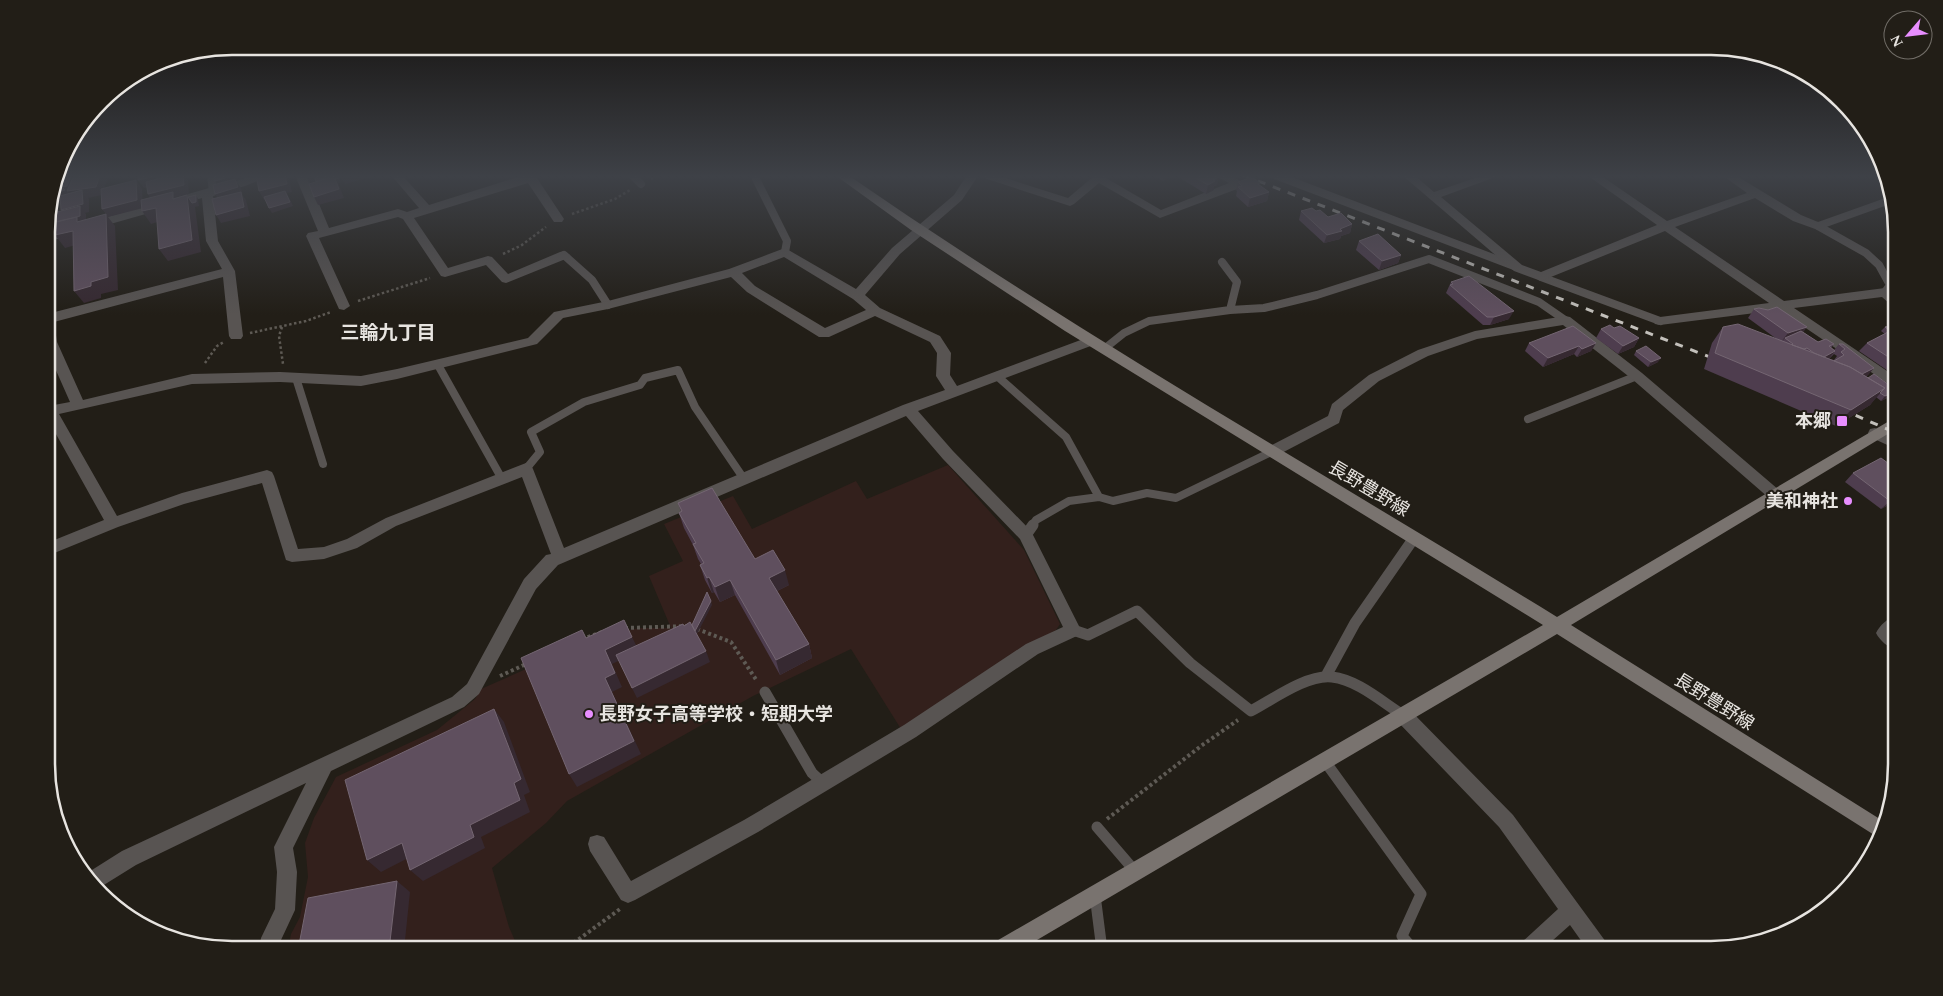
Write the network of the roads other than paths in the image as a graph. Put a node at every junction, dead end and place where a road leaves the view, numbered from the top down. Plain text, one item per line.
1 (107, 221) edge
2 (211, 221) edge
3 (320, 221) edge
4 (367, 221) edge
5 (411, 221) edge
6 (777, 221) edge
7 (905, 221) edge
8 (931, 221) edge
9 (1396, 221) edge
10 (1464, 221) edge
11 (1659, 221) edge
12 (1678, 221) edge
13 (1806, 221) edge
14 (1830, 221) edge
15 (1666, 226) junction
16 (1818, 226) junction
17 (920, 232) junction
18 (325, 233) junction
19 (55, 236) edge
20 (785, 252) junction
21 (564, 255) joint
22 (1222, 262) dead end
23 (1518, 268) junction
24 (229, 271) junction
25 (733, 272) junction
26 (1541, 276) junction
27 (1888, 281) edge
28 (1888, 288) edge
29 (1885, 292) junction
30 (1888, 294) edge
31 (858, 296) junction
32 (608, 305) junction
33 (344, 306) dead end
34 (1780, 306) junction
35 (1230, 310) junction
36 (875, 311) junction
37 (55, 317) edge
38 (1565, 320) junction
39 (1660, 321) joint
40 (236, 336) road end
41 (1098, 345) junction
42 (55, 353) edge
43 (438, 364) junction
44 (997, 376) junction
45 (1637, 376) junction
46 (296, 378) junction
47 (1888, 379) edge
48 (954, 392) junction
49 (79, 406) junction
50 (55, 408) edge
51 (908, 409) junction
52 (1528, 419) dead end
53 (55, 421) edge
54 (1888, 427) edge
55 (1875, 434) junction
56 (1888, 440) edge
57 (1271, 452) junction
58 (323, 464) dead end
59 (526, 469) junction
60 (502, 479) junction
61 (744, 479) junction
62 (1774, 494) junction
63 (1098, 497) junction
64 (113, 523) junction
65 (1026, 535) junction
66 (1414, 538) junction
67 (55, 547) edge
68 (560, 557) junction
69 (1558, 625) junction
70 (1072, 630) junction
71 (1326, 676) junction
72 (765, 692) road end
73 (1403, 715) junction
74 (1324, 760) junction
75 (326, 763) junction
76 (823, 783) junction
77 (1097, 827) road end
78 (1877, 827) edge
79 (597, 844) dead end
80 (1134, 870) junction
81 (97, 878) edge
82 (1095, 894) junction
83 (1571, 911) junction
84 (270, 941) edge
85 (1015, 941) edge
86 (1101, 941) edge
87 (1406, 941) edge
88 (1538, 941) edge
89 (1593, 941) edge

1 - 19 street
2 - 24 street
3 - 18 street
4 - 18 street
5 - 21 street
6 - 20 lane
7 - 17 main road, 長野豊野線
8 - 17 street
9 - 23 lane
10 - 23 street
11 - 15 street
12 - 15 street
13 - 16 street
14 - 16 street
15 - 26 street
15 - 34 street
16 - 27 lane
17 - 31 street
17 - 41 main road, 長野豊野線
18 - 33 street
20 - 25 street
20 - 31 street
21 - 32 lane
22 - 35 lane
23 - 26 street
24 - 37 street
24 - 40 street
25 - 32 street
25 - 36 street
26 - 39 lane
28 - 29 lane
29 - 30 street
29 - 34 street
31 - 36 street
32 - 43 street
34 - 39 street
34 - 47 street
35 - 38 lane
35 - 41 lane
36 - 48 street
38 - 45 street
38 - 57 street
41 - 44 street
41 - 57 main road, 長野豊野線
42 - 49 street
43 - 46 street
43 - 60 lane
44 - 48 street
44 - 63 lane
45 - 52 lane
45 - 62 street
46 - 49 street
46 - 58 lane
48 - 51 street
49 - 50 street
51 - 61 street
51 - 65 street
53 - 64 street
54 - 55 main road
55 - 56 street
55 - 62 main road
57 - 63 lane
57 - 66 main road, 長野豊野線
59 - 60 street
59 - 61 lane
59 - 68 street
60 - 64 street
61 - 68 street
62 - 69 main road
63 - 65 lane
64 - 67 street
65 - 70 street
66 - 69 main road, 長野豊野線
66 - 71 lane
68 - 75 street
69 - 73 main road
69 - 78 main road, 長野豊野線
70 - 71 lane
70 - 76 street
71 - 73 lane
72 - 76 lane
73 - 74 main road
73 - 83 street
74 - 80 main road
74 - 87 lane
75 - 81 street
75 - 84 street
76 - 79 street
77 - 80 lane
80 - 82 main road
82 - 85 main road
82 - 86 lane
83 - 88 street
83 - 89 street

